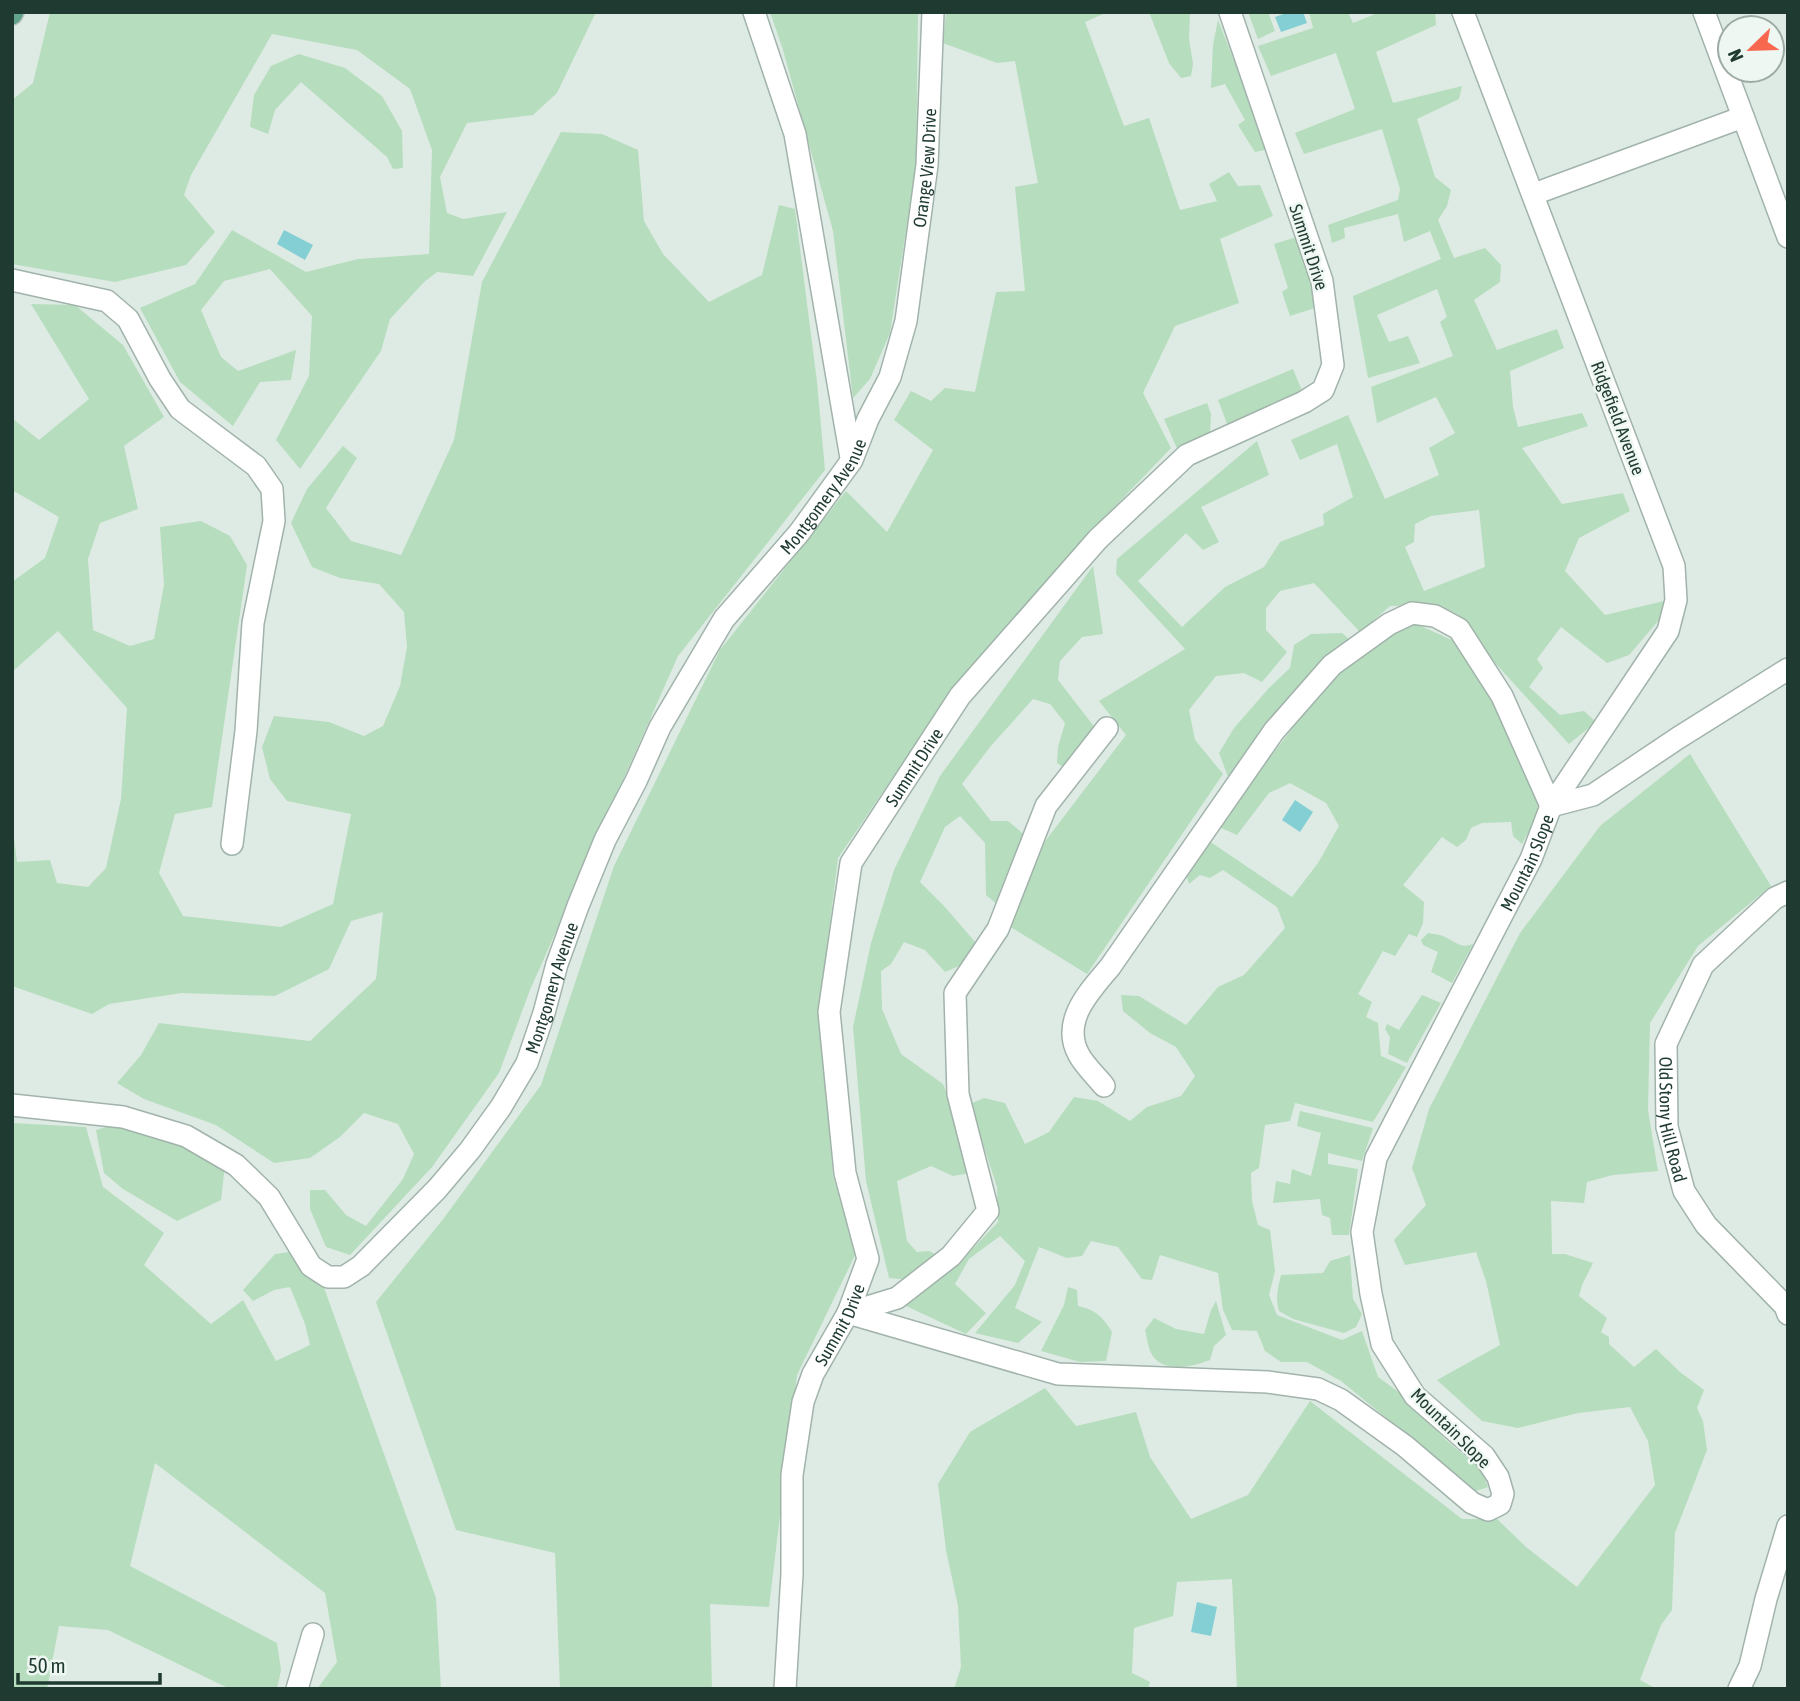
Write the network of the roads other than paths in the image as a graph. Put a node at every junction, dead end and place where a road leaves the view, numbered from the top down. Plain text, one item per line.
1 (754, 12) edge
2 (933, 12) edge
3 (1230, 12) edge
4 (1464, 12) edge
5 (1704, 12) edge
6 (1744, 117) junction
7 (1534, 194) junction
8 (1788, 237) edge
9 (12, 280) edge
10 (906, 321) joint
11 (852, 460) junction
12 (1788, 669) edge
13 (1107, 728) dead end
14 (1550, 806) junction
15 (232, 844) dead end
16 (1788, 892) edge
17 (1104, 1086) dead end
18 (12, 1105) edge
19 (1787, 1309) edge
20 (848, 1312) junction
21 (1788, 1526) edge
22 (313, 1634) dead end
23 (297, 1689) edge
24 (785, 1689) edge
25 (1739, 1689) edge

1 - 11 street
2 - 10 street, Orange View Drive
3 - 20 street, Summit Drive
4 - 7 street, Ridgefield Avenue
5 - 6 street
6 - 7 street
6 - 8 street
7 - 14 street, Ridgefield Avenue
9 - 15 street
10 - 11 street, Montgomery Avenue
11 - 18 street, Montgomery Avenue
12 - 14 street, Mountain Slope
13 - 20 street
14 - 17 street
14 - 20 street, Mountain Slope
16 - 19 street, Old Stony Hill Road
20 - 24 street, Summit Drive
21 - 25 street
22 - 23 street

